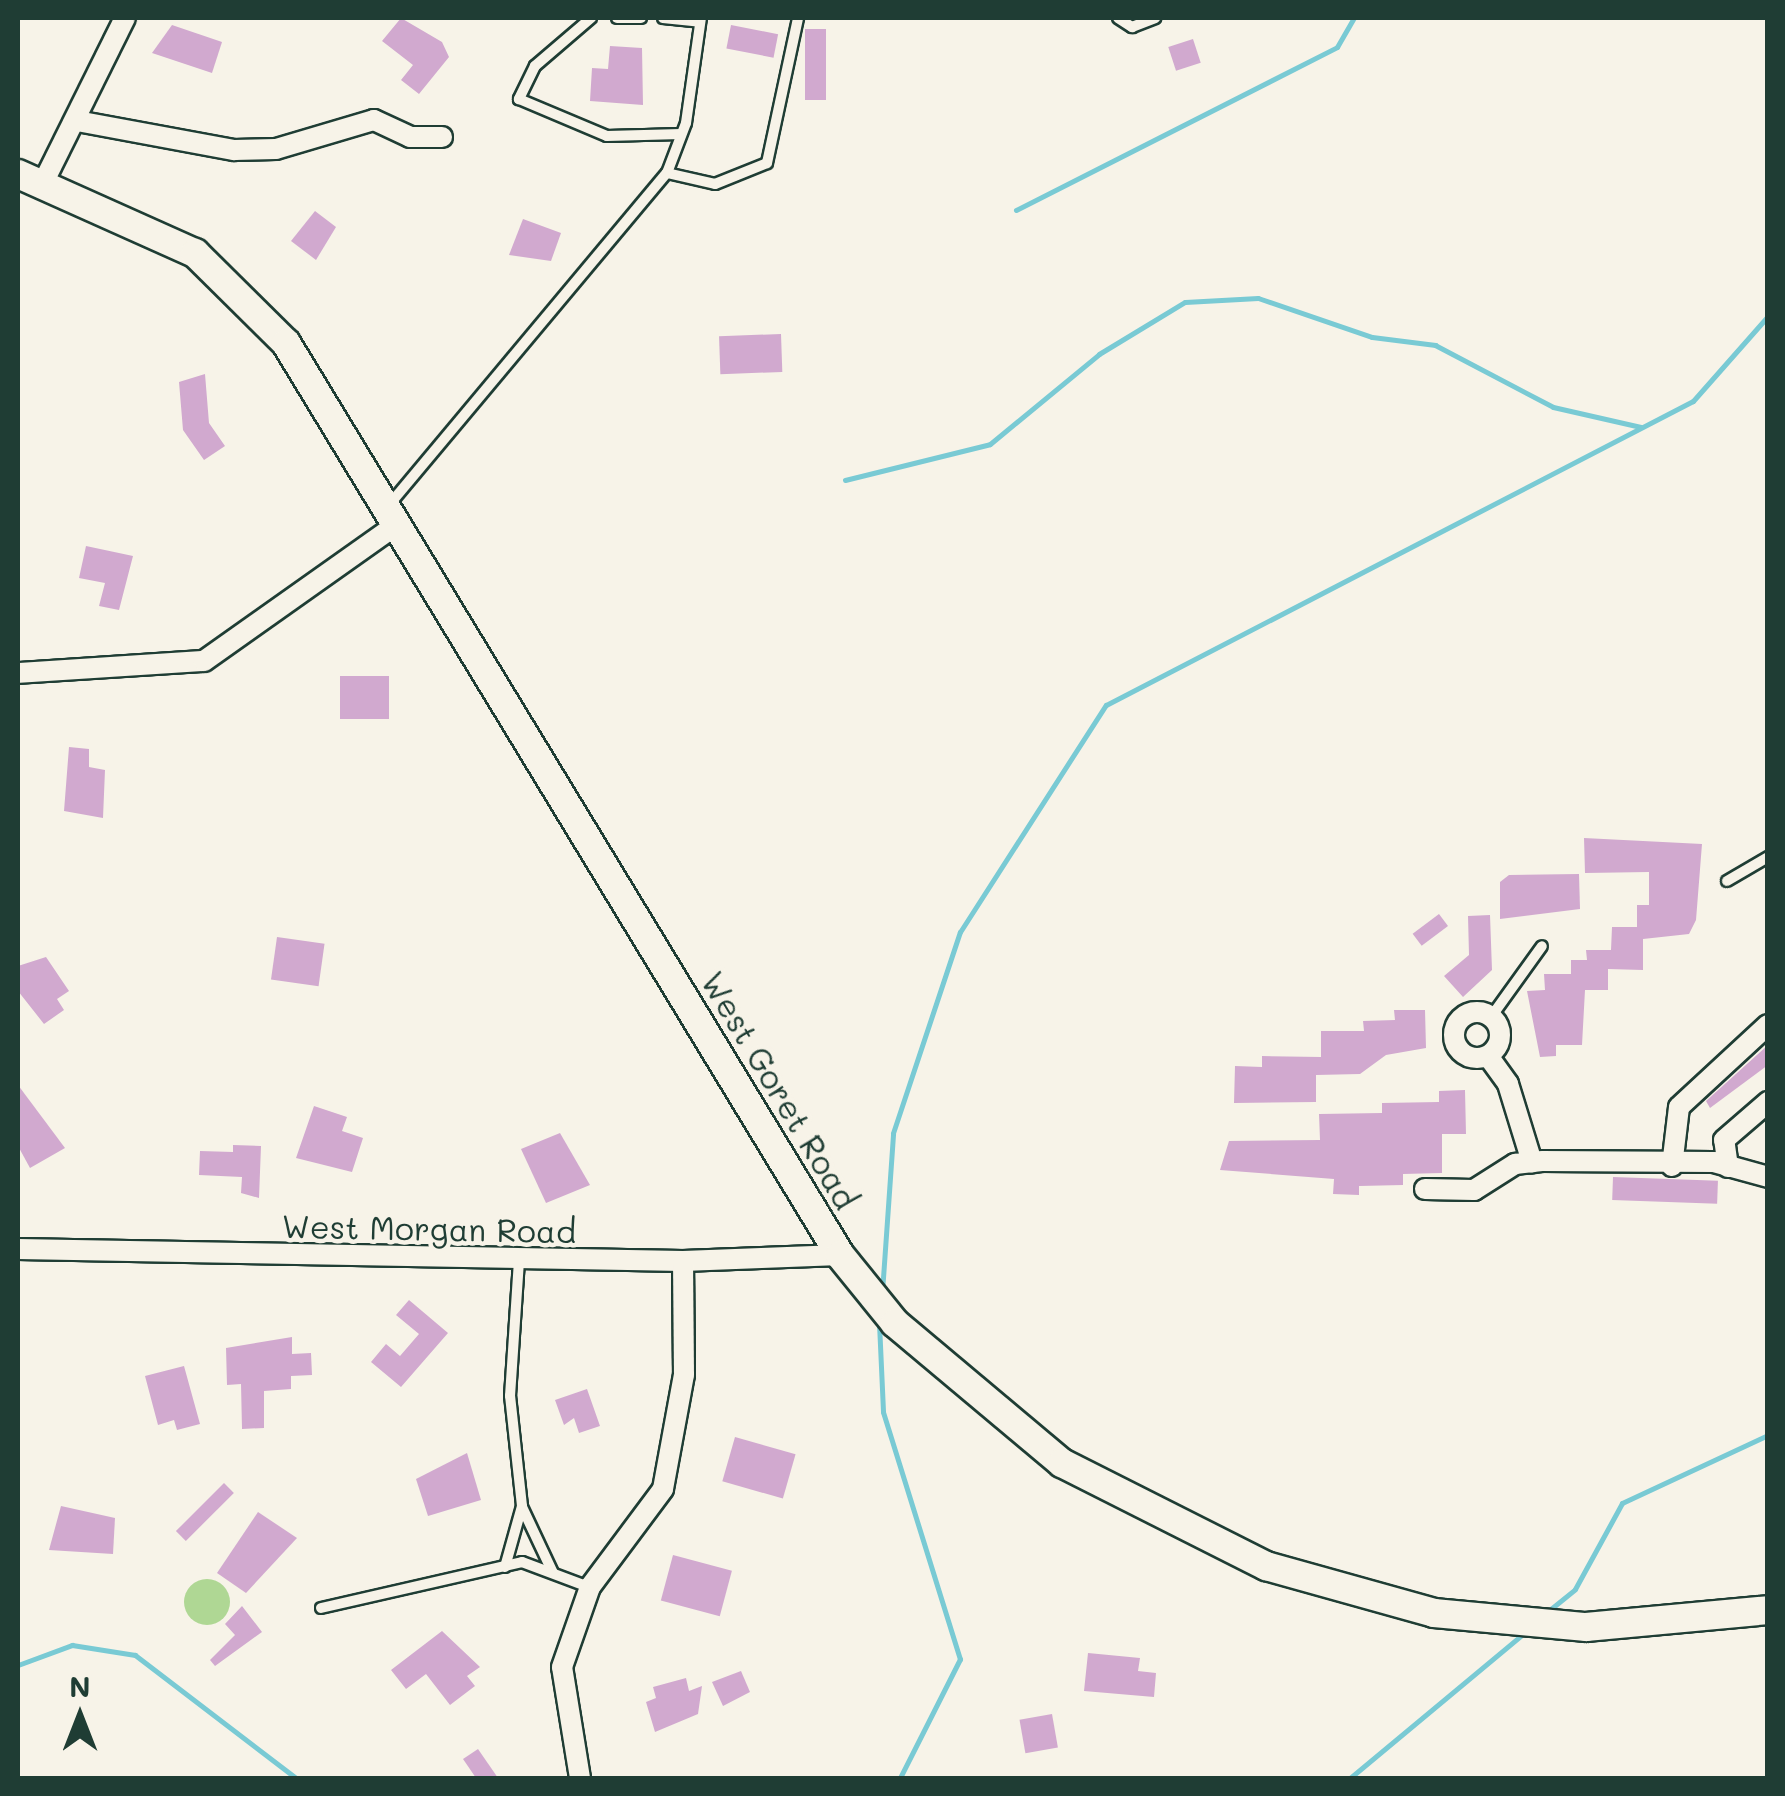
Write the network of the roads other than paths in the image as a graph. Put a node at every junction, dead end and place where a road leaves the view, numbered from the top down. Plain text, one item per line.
1 (125, 18) edge
2 (591, 18) edge
3 (617, 18) edge
4 (641, 18) edge
5 (663, 18) edge
6 (798, 18) edge
7 (1118, 18) edge
8 (1155, 18) edge
9 (700, 20) edge
10 (77, 121) junction
11 (682, 134) junction
12 (442, 137) dead end
13 (666, 173) junction
14 (30, 178) edge
15 (390, 518) junction
16 (18, 674) edge
17 (1768, 856) edge
18 (1727, 881) dead end
19 (1542, 946) dead end
20 (1491, 1017) junction
21 (1768, 1025) edge
22 (1488, 1056) junction
23 (1768, 1102) edge
24 (1532, 1162) junction
25 (1672, 1166) junction
26 (1728, 1167) junction
27 (1768, 1177) edge
28 (1426, 1190) dead end
29 (18, 1249) edge
30 (840, 1256) junction
31 (519, 1259) junction
32 (684, 1262) junction
33 (522, 1506) junction
34 (505, 1567) junction
35 (554, 1574) junction
36 (590, 1587) junction
37 (321, 1608) dead end
38 (1768, 1610) edge
39 (580, 1778) edge

1 - 10 street
2 - 11 lane
3 - 4 lane
5 - 9 lane
6 - 13 lane
7 - 8 lane
9 - 11 lane
10 - 12 street
10 - 14 street
11 - 13 lane
13 - 15 lane
14 - 15 street, West Goret Road
15 - 16 street
15 - 30 street, West Goret Road
17 - 18 lane
19 - 20 lane
20 - 22 street
20 - 22 street
21 - 25 street
22 - 24 street
23 - 26 street
24 - 25 street
24 - 28 street
25 - 26 street
26 - 27 street
29 - 31 street, West Morgan Road
30 - 32 street, West Morgan Road
30 - 38 street, West Goret Road
31 - 32 street, West Morgan Road
31 - 33 lane
32 - 36 street
33 - 34 lane
33 - 35 lane
34 - 35 lane
34 - 37 lane
35 - 36 lane
36 - 39 street

